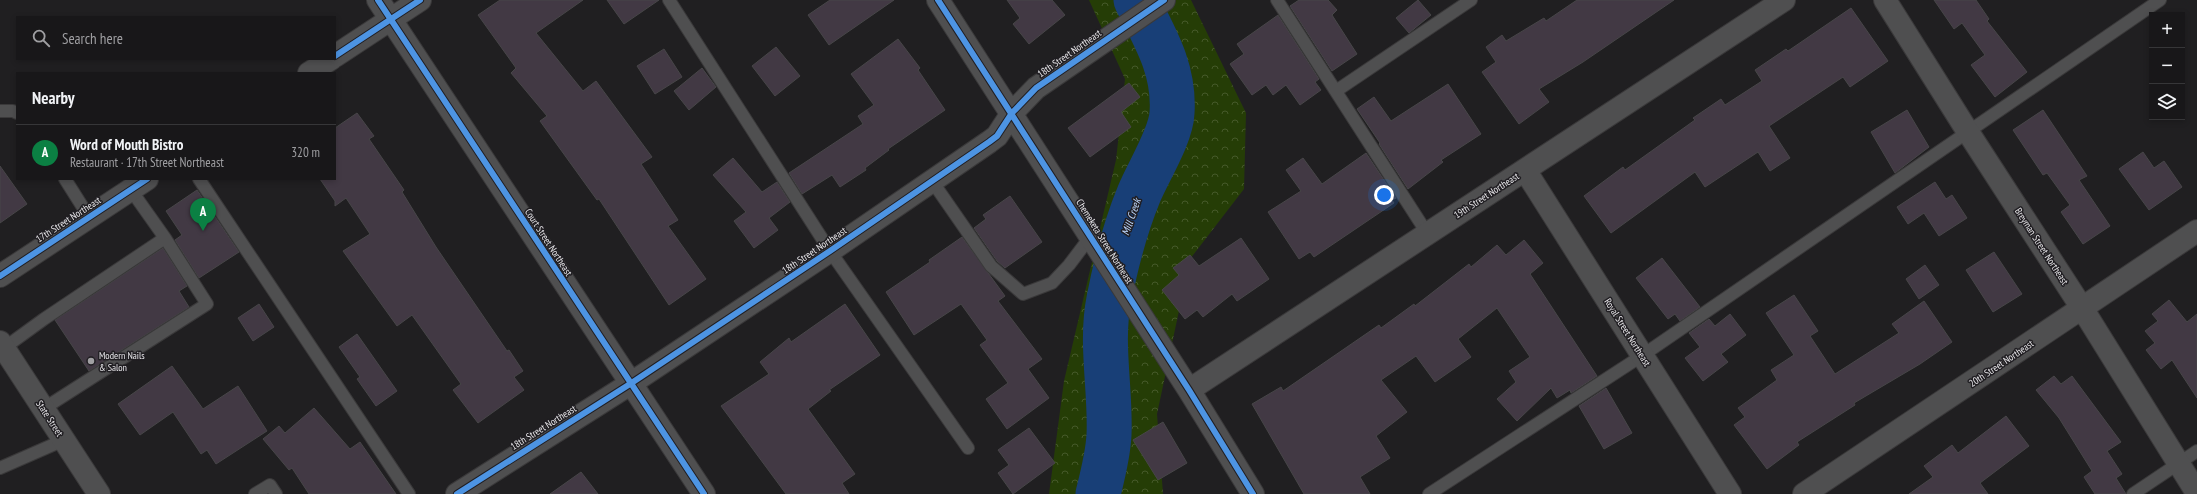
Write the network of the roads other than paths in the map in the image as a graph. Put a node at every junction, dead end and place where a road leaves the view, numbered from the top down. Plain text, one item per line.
1 (378, 0) edge
2 (420, 0) edge
3 (669, 0) edge
4 (938, 0) edge
5 (1164, 0) edge
6 (1277, 0) edge
7 (1471, 0) edge
8 (1784, 0) edge
9 (1885, 0) edge
10 (2160, 0) edge
11 (391, 20) junction
12 (336, 55) edge
13 (329, 60) edge
14 (311, 72) edge
15 (1336, 91) junction
16 (0, 111) edge
17 (16, 112) edge
18 (1012, 113) junction
19 (1968, 132) junction
20 (1525, 170) junction
21 (66, 180) edge
22 (200, 180) edge
23 (932, 181) junction
24 (139, 184) edge
25 (89, 217) junction
26 (2197, 231) edge
27 (1427, 232) junction
28 (165, 238) junction
29 (1094, 240) junction
30 (830, 251) junction
31 (0, 276) edge
32 (2082, 308) junction
33 (2, 345) edge
34 (1642, 355) junction
35 (630, 384) junction
36 (1189, 390) junction
37 (43, 408) junction
38 (64, 440) junction
39 (968, 448) dead end
40 (2197, 451) edge
41 (2178, 464) junction
42 (0, 468) edge
43 (2197, 493) edge
44 (99, 494) edge
45 (255, 494) edge
46 (276, 494) edge
47 (409, 494) edge
48 (457, 494) edge
49 (704, 494) edge
50 (1253, 494) edge
51 (1429, 494) edge
52 (1730, 494) edge
53 (1804, 494) edge
54 (2133, 494) edge

1 - 11 street, Court Street Northeast
2 - 11 street
3 - 30 lane
4 - 18 street, Chemeketa Street Northeast
5 - 18 street, 18th Street Northeast
6 - 15 lane
7 - 15 lane
8 - 20 street, 19th Street Northeast
9 - 19 street, Breyman Street Northeast
10 - 19 lane
11 - 12 street
11 - 35 street, Court Street Northeast
13 - 14 street
15 - 27 lane
16 - 17 lane
18 - 23 street, 18th Street Northeast
18 - 29 street, Chemeketa Street Northeast
19 - 32 street, Breyman Street Northeast
19 - 34 lane
20 - 27 street, 19th Street Northeast
20 - 34 street, Royal Street Northeast
21 - 25 lane
22 - 47 lane
23 - 29 lane
23 - 30 street, 18th Street Northeast
24 - 25 street, 17th Street Northeast
24 - 28 lane
25 - 31 street, 17th Street Northeast
26 - 32 street, 20th Street Northeast
27 - 36 street, 19th Street Northeast
28 - 33 lane
28 - 37 lane
29 - 36 street, Chemeketa Street Northeast
30 - 35 street, 18th Street Northeast
30 - 39 lane
32 - 41 street, Breyman Street Northeast
32 - 53 street, 20th Street Northeast
33 - 37 street, State Street
34 - 51 lane
34 - 52 street, Royal Street Northeast
35 - 48 street, 18th Street Northeast
35 - 49 street, Court Street Northeast
36 - 50 street, Chemeketa Street Northeast
37 - 38 street, State Street
38 - 42 lane
38 - 44 street, State Street
40 - 41 lane
41 - 43 street, Breyman Street Northeast
41 - 54 lane
45 - 46 lane

